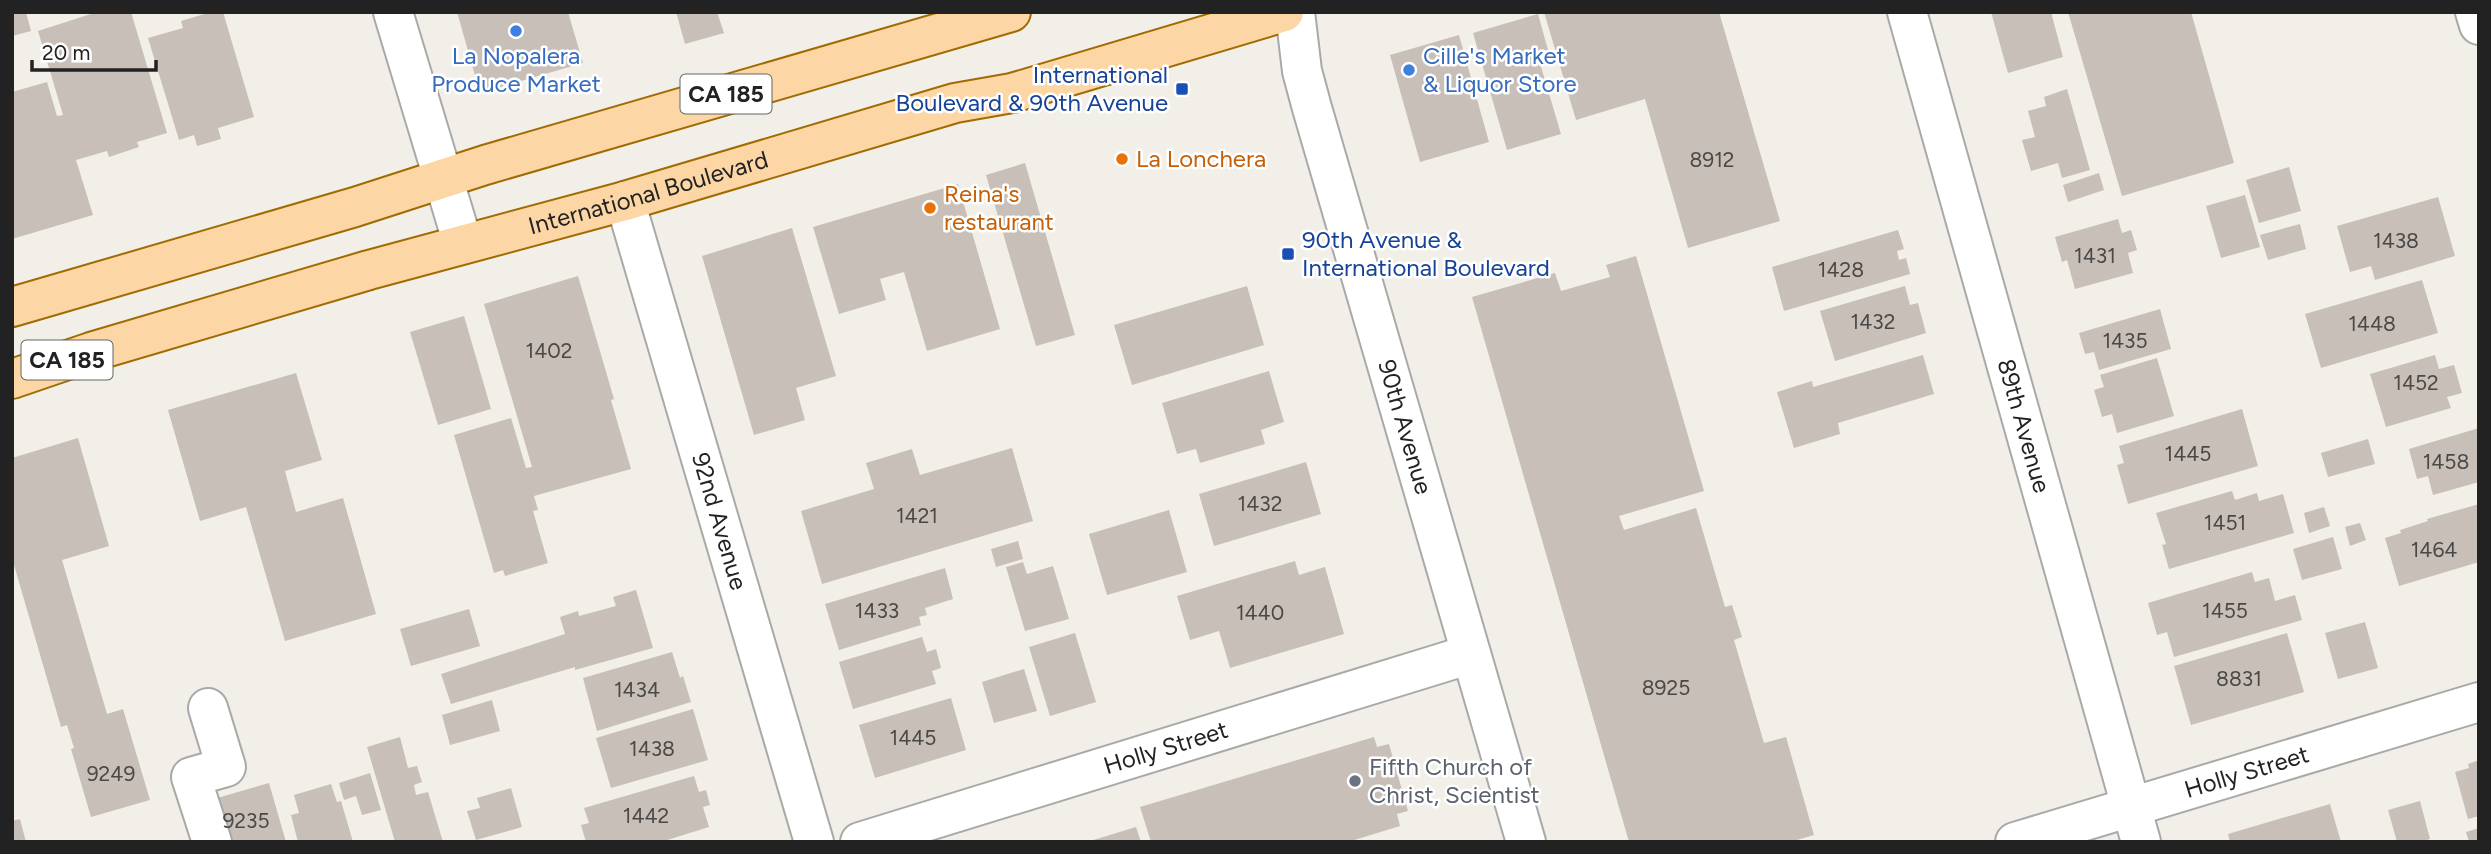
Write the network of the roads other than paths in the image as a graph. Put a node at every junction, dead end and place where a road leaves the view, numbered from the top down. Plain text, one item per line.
1 (393, 12) edge
2 (1010, 12) edge
3 (1284, 12) edge
4 (1295, 12) edge
5 (1907, 12) edge
6 (2475, 12) edge
7 (948, 21) edge
8 (2479, 25) edge
9 (443, 179) junction
10 (625, 201) junction
11 (463, 244) junction
12 (12, 307) edge
13 (12, 379) edge
14 (1471, 654) junction
15 (2479, 702) edge
16 (208, 708) dead end
17 (2136, 825) edge
18 (212, 842) edge
19 (814, 842) edge
20 (860, 842) edge
21 (1526, 842) edge
22 (2015, 842) edge

1 - 9 street
2 - 7 main road, CA 185
3 - 10 main road, International Boulevard / CA 185
4 - 14 street, 90th Avenue
5 - 17 street, 89th Avenue
6 - 8 street
7 - 9 main road, CA 185
9 - 11 street
9 - 12 main road, CA 185
10 - 11 main road, International Boulevard / CA 185
10 - 19 street, 92nd Avenue
11 - 13 main road, International Boulevard / CA 185
14 - 20 street, Holly Street
14 - 21 street, 90th Avenue
15 - 17 street, Holly Street
16 - 18 street
17 - 22 street, Holly Street

